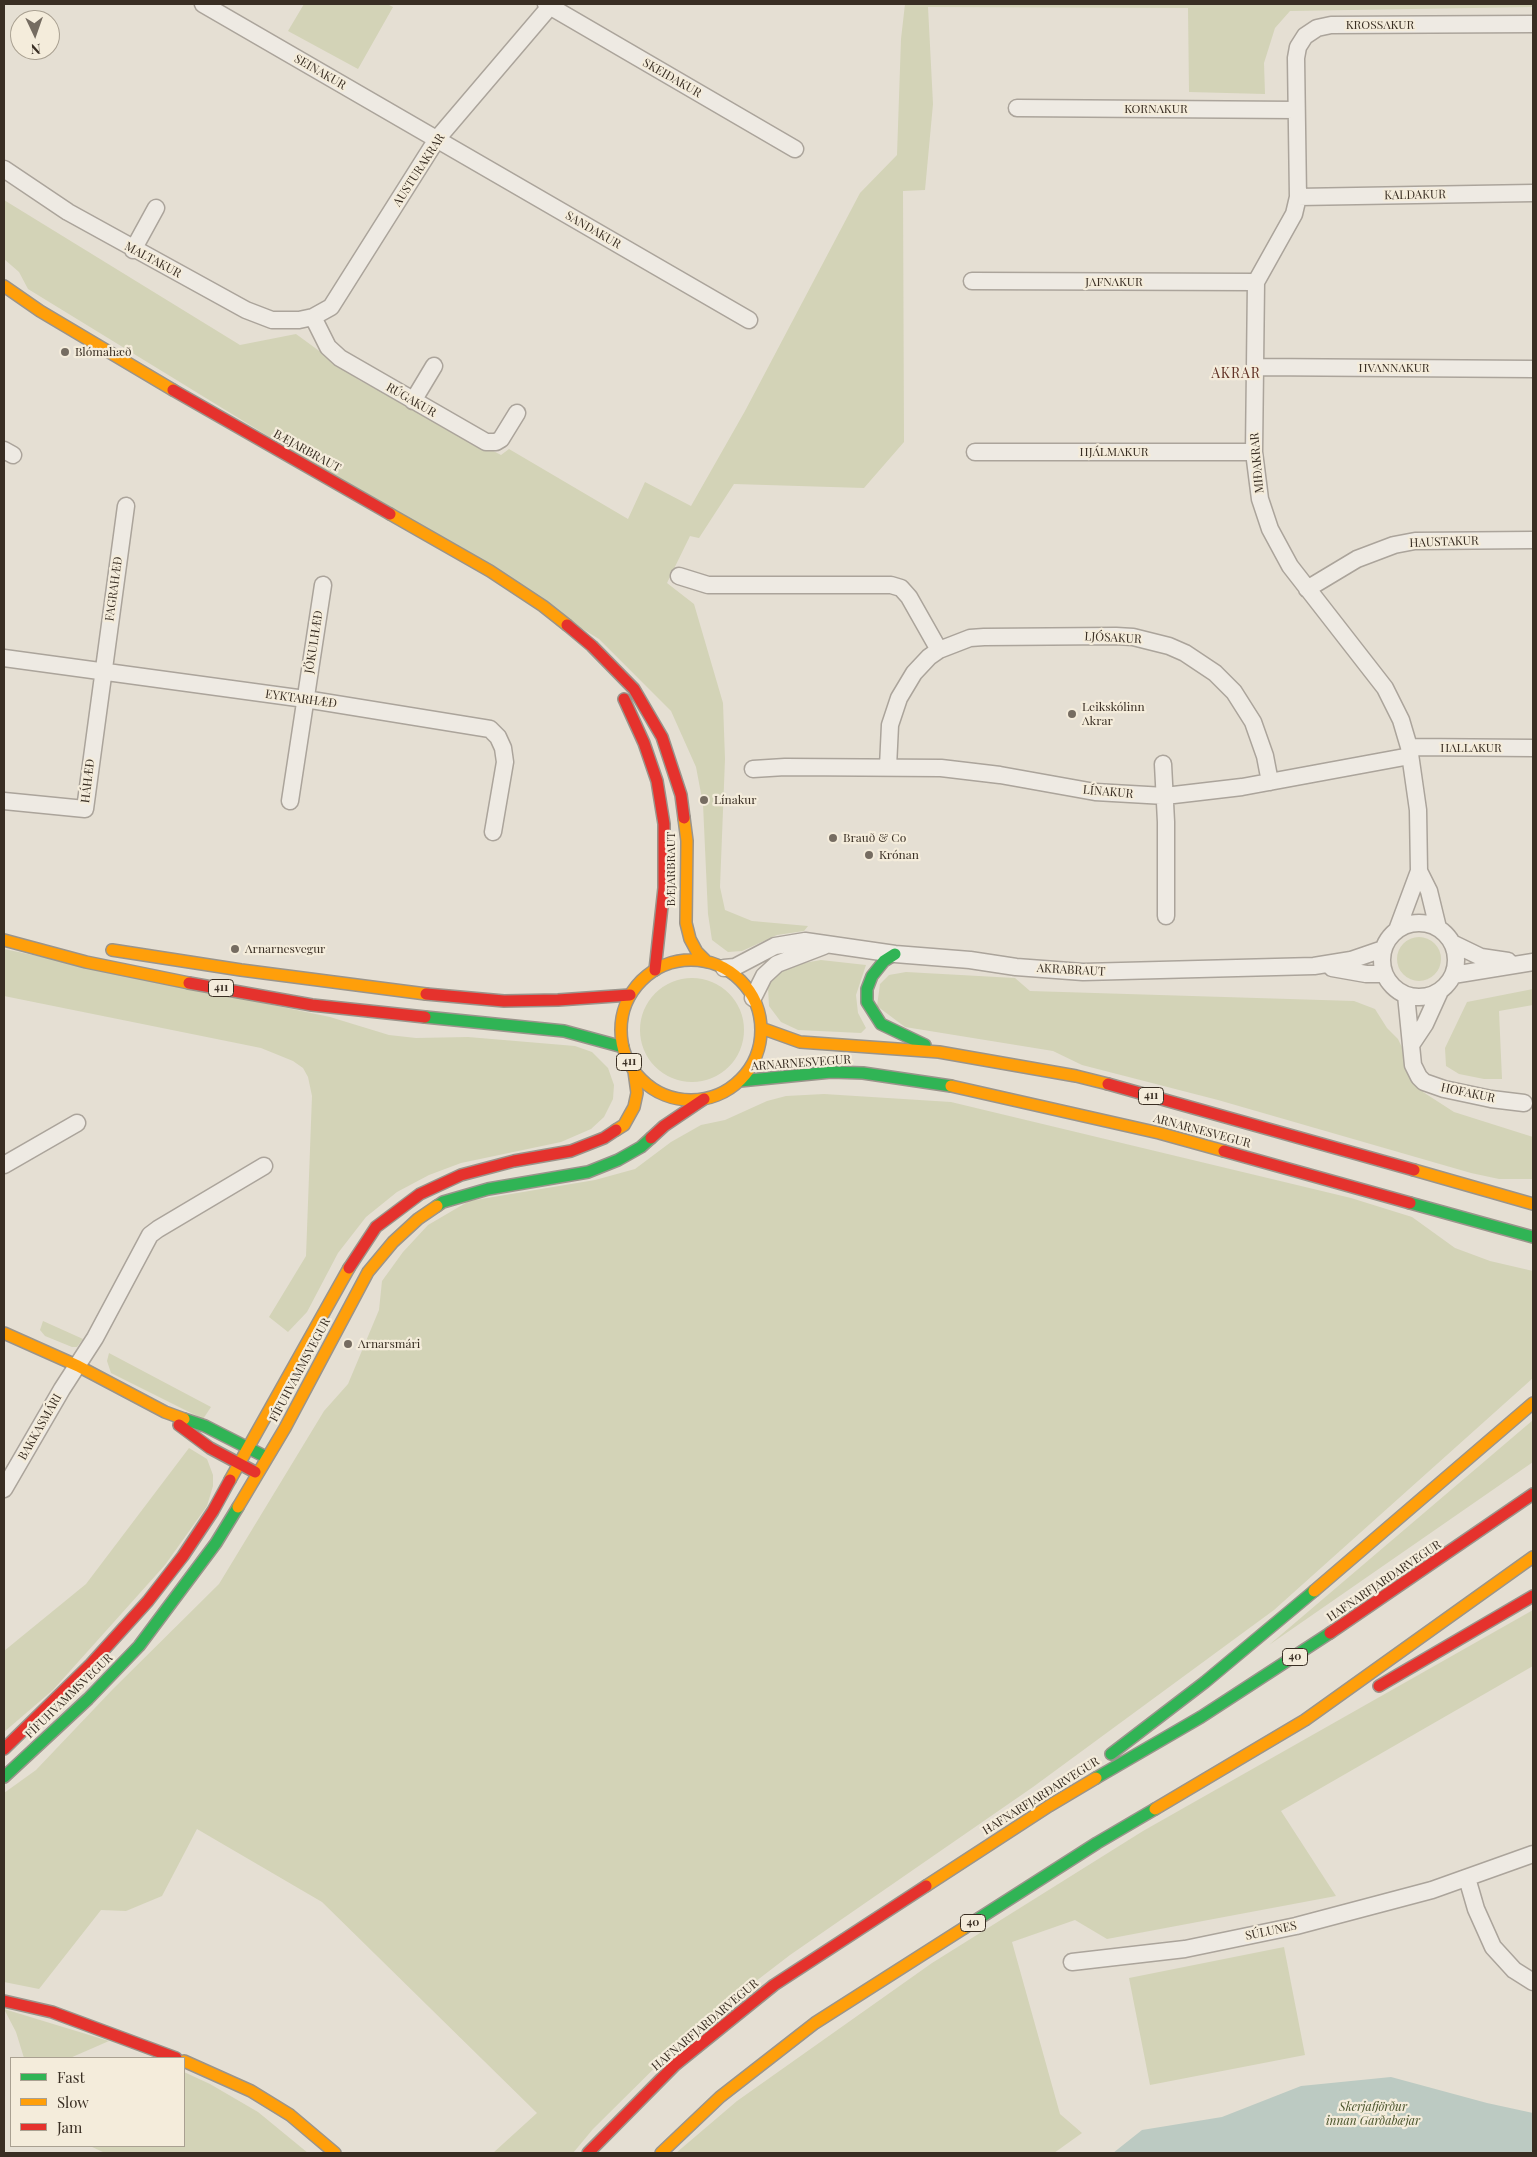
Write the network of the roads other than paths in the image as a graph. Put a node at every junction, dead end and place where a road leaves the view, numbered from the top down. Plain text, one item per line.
1 (202, 4) edge
2 (549, 5) edge
3 (1533, 24) edge
4 (1017, 108) dead end
5 (1296, 110) junction
6 (437, 139) junction
7 (795, 149) dead end
8 (4, 169) edge
9 (1533, 194) edge
10 (1298, 197) junction
11 (156, 208) dead end
12 (133, 250) junction
13 (972, 281) dead end
14 (1256, 282) junction
15 (4, 286) edge
16 (313, 317) junction
17 (748, 320) dead end
18 (434, 366) dead end
19 (1255, 367) junction
20 (1533, 369) edge
21 (413, 401) junction
22 (516, 413) dead end
23 (975, 452) dead end
24 (1254, 452) junction
25 (126, 506) dead end
26 (1533, 540) edge
27 (679, 576) dead end
28 (323, 585) dead end
29 (1307, 589) junction
30 (592, 646) junction
31 (939, 650) junction
32 (4, 658) edge
33 (102, 672) junction
34 (305, 700) junction
35 (1533, 748) edge
36 (1410, 752) junction
37 (1163, 764) dead end
38 (888, 767) junction
39 (753, 769) dead end
40 (1270, 782) junction
41 (1165, 796) junction
42 (4, 801) edge
43 (290, 802) dead end
44 (493, 832) dead end
45 (1419, 871) junction
46 (1166, 916) dead end
47 (1438, 928) junction
48 (1397, 930) junction
49 (5, 940) edge
50 (59, 943) dead end
51 (1452, 943) junction
52 (828, 944) junction
53 (104, 949) dead end
54 (1383, 949) junction
55 (895, 954) junction
56 (707, 962) junction
57 (1529, 962) edge
58 (1314, 966) junction
59 (724, 968) junction
60 (655, 970) junction
61 (1384, 974) junction
62 (1453, 975) junction
63 (1440, 991) junction
64 (630, 995) junction
65 (1406, 995) junction
66 (753, 998) junction
67 (761, 1028) junction
68 (1412, 1045) junction
69 (623, 1047) junction
70 (940, 1052) junction
71 (634, 1071) junction
72 (740, 1081) junction
73 (704, 1099) junction
74 (1524, 1103) dead end
75 (77, 1123) dead end
76 (4, 1165) edge
77 (264, 1166) dead end
78 (1533, 1204) edge
79 (1522, 1233) junction
80 (1533, 1236) edge
81 (1533, 1240) edge
82 (4, 1333) edge
83 (78, 1366) junction
84 (1533, 1403) edge
85 (165, 1412) junction
86 (250, 1448) junction
87 (268, 1458) junction
88 (240, 1465) junction
89 (258, 1474) junction
90 (4, 1489) edge
91 (1533, 1494) edge
92 (1533, 1557) edge
93 (1533, 1596) edge
94 (1373, 1690) dead end
95 (1356, 1697) dead end
96 (1305, 1720) junction
97 (4, 1749) edge
98 (4, 1777) edge
99 (1049, 1806) junction
100 (1533, 1854) edge
101 (1467, 1878) junction
102 (1072, 1962) dead end
103 (1533, 1982) edge
104 (4, 2001) edge
105 (173, 2057) edge
106 (185, 2061) edge
107 (335, 2153) edge
108 (588, 2153) edge
109 (661, 2153) edge

1 - 6 street, SEINAKUR
2 - 6 street, AUSTURAKRAR
2 - 7 street, SKEIÐAKUR
3 - 5 street, KROSSAKUR
4 - 5 street, KORNAKUR
5 - 10 street, MIÐAKRAR
6 - 16 street, AUSTURAKRAR
6 - 17 street, SANDAKUR
8 - 12 street, MALTAKUR
9 - 10 street, KALDAKUR
10 - 14 street, MIÐAKRAR
11 - 12 street
12 - 16 street, MALTAKUR
13 - 14 street, JAFNAKUR
14 - 19 street, MIÐAKRAR
15 - 30 main road, BÆJARBRAUT
16 - 21 street, RÚGAKUR
18 - 21 street
19 - 20 street, HVANNAKUR
19 - 24 street, MIÐAKRAR
21 - 22 street, RÚGAKUR
23 - 24 street, HJÁLMAKUR
24 - 29 street, MIÐAKRAR
25 - 33 street, FAGRAHÆÐ
26 - 29 street, HAUSTAKUR
27 - 31 street
28 - 34 street, JÖKULHÆÐ
29 - 36 street, MIÐAKRAR
30 - 56 main road, BÆJARBRAUT
30 - 60 main road, BÆJARBRAUT
31 - 38 street, LJÓSAKUR
31 - 40 street, LJÓSAKUR
32 - 33 street, EYKTARHÆÐ
33 - 34 street, EYKTARHÆÐ
33 - 42 street, HÁHÆÐ
34 - 43 street, JÖKULHÆÐ
34 - 44 street, EYKTARHÆÐ
35 - 36 street, HALLAKUR
36 - 40 street, LÍNAKUR
36 - 45 street, MIÐAKRAR
37 - 41 street
38 - 39 street, LÍNAKUR
38 - 41 street, LÍNAKUR
40 - 41 street, LÍNAKUR
41 - 46 street
45 - 47 street, MIÐAKRAR
45 - 48 street, MIÐAKRAR
47 - 48 street
47 - 51 street
48 - 54 street
49 - 50 main road, 411
49 - 69 main road, 411
51 - 57 street
51 - 62 street
52 - 55 street, AKRABRAUT
52 - 59 street, AKRABRAUT
52 - 66 street, AKRABRAUT
53 - 64 main road, 411
54 - 58 street, AKRABRAUT
54 - 61 street
55 - 58 street, AKRABRAUT
55 - 70 main road
56 - 59 main road, ARNARNESVEGUR / 411
56 - 60 main road, ARNARNESVEGUR / 411
57 - 62 street
58 - 61 street, AKRABRAUT
59 - 66 main road, ARNARNESVEGUR / 411
60 - 64 main road, ARNARNESVEGUR / 411
61 - 65 street
62 - 63 street
63 - 65 street
63 - 68 street
64 - 69 main road, ARNARNESVEGUR / 411
65 - 68 street, HOFAKUR
66 - 67 main road, ARNARNESVEGUR / 411
67 - 70 main road, ARNARNESVEGUR / 411
67 - 72 main road, ARNARNESVEGUR / 411
68 - 74 street, HOFAKUR
69 - 71 main road, ARNARNESVEGUR / 411
70 - 78 main road, ARNARNESVEGUR / 411
71 - 73 main road, ARNARNESVEGUR / 411
71 - 86 main road, FÍFUHVAMMSVEGUR
72 - 73 main road, ARNARNESVEGUR / 411
72 - 79 main road, ARNARNESVEGUR / 411
73 - 87 main road, FÍFUHVAMMSVEGUR
75 - 76 street
77 - 83 street
79 - 80 main road, ARNARNESVEGUR / 411
79 - 81 main road
82 - 83 main road
83 - 85 main road
83 - 90 street, BAKKASMÁRI
84 - 99 main road
85 - 86 main road
85 - 88 main road
86 - 87 main road
86 - 88 main road, FÍFUHVAMMSVEGUR
87 - 89 main road, FÍFUHVAMMSVEGUR
88 - 89 main road
88 - 97 main road, FÍFUHVAMMSVEGUR
89 - 98 main road, FÍFUHVAMMSVEGUR
91 - 99 main road, HAFNARFJARÐARVEGUR / 40
92 - 96 main road, 40
93 - 94 main road
95 - 96 main road
96 - 109 main road, 40
99 - 108 main road, HAFNARFJARÐARVEGUR / 40
100 - 101 street, SÚLUNES
101 - 102 street, SÚLUNES
101 - 103 street
104 - 105 main road
106 - 107 main road

